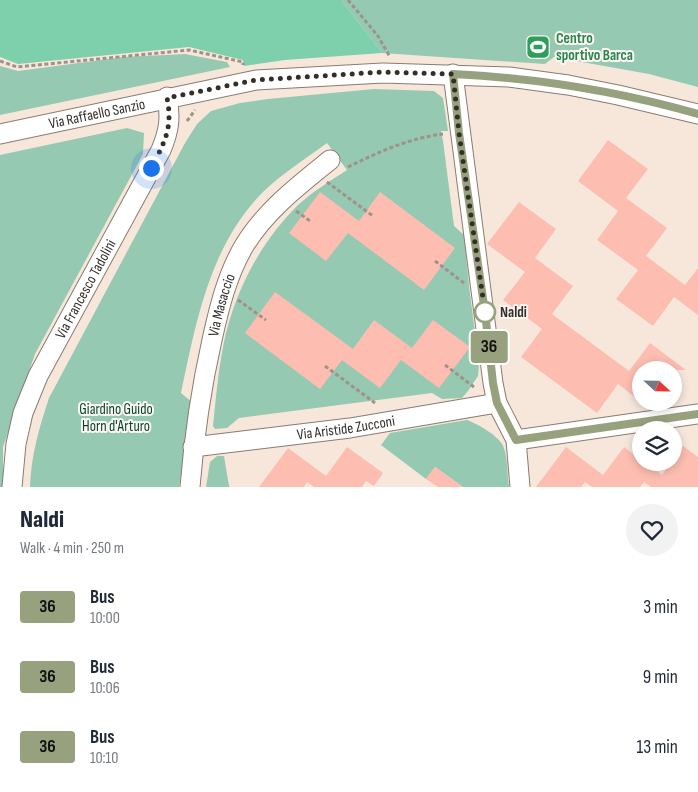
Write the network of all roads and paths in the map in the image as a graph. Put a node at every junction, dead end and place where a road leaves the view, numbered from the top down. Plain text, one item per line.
1 (348, 0) edge
2 (390, 57) dead end
3 (0, 61) edge
4 (243, 68) dead end
5 (453, 74) junction
6 (167, 98) junction
7 (698, 114) edge
8 (0, 134) edge
9 (443, 134) dead end
10 (330, 160) dead end
11 (348, 167) dead end
12 (326, 181) dead end
13 (292, 208) dead end
14 (373, 216) dead end
15 (310, 221) dead end
16 (435, 260) dead end
17 (469, 286) dead end
18 (233, 299) dead end
19 (266, 320) dead end
20 (445, 365) dead end
21 (325, 366) dead end
22 (474, 387) dead end
23 (375, 403) dead end
24 (497, 403) junction
25 (698, 414) edge
26 (516, 440) junction
27 (193, 448) junction
28 (12, 487) edge
29 (190, 487) edge
30 (520, 487) edge

1 - 2 path
3 - 4 path
5 - 6 street, Via Raffaello Sanzio
5 - 7 street, Via Raffaello Sanzio
5 - 24 street
6 - 8 street, Via Raffaello Sanzio
6 - 28 street, Via Francesco Tadolini
9 - 11 path
10 - 27 street, Via Masaccio
12 - 14 path
13 - 15 path
16 - 17 path
18 - 19 path
20 - 22 path
21 - 23 path
24 - 26 street
24 - 27 street, Via Aristide Zucconi
25 - 26 street
26 - 30 street
27 - 29 street, Via Masaccio

